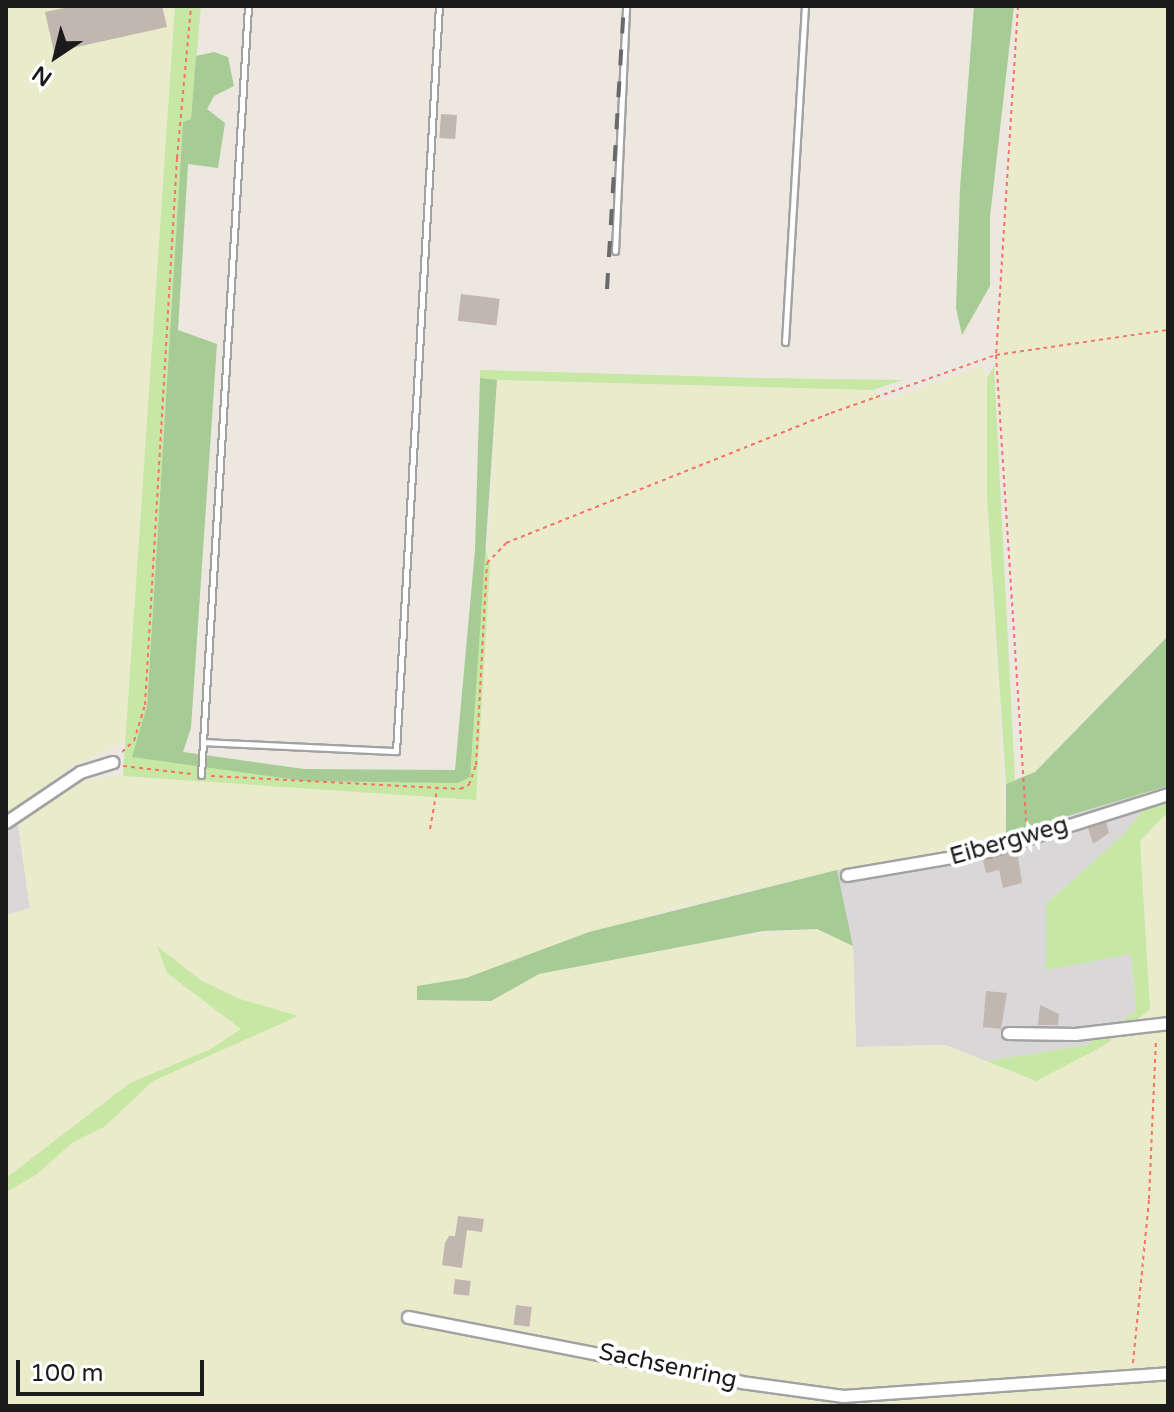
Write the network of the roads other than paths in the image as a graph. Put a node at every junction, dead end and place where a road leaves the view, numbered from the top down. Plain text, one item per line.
1 (248, 6) edge
2 (439, 6) edge
3 (626, 6) edge
4 (805, 6) edge
5 (615, 251) dead end
6 (785, 342) dead end
7 (204, 742) junction
8 (112, 762) road end
9 (201, 775) road end
10 (1168, 794) edge
11 (6, 822) edge
12 (847, 875) dead end
13 (1166, 1023) edge
14 (1008, 1033) dead end
15 (408, 1317) dead end
16 (1168, 1373) edge

1 - 7 lane
2 - 7 lane
3 - 5 lane
4 - 6 lane
7 - 9 lane
8 - 11 street
10 - 12 street, Eibergweg
13 - 14 street
15 - 16 street, Sachsenring

